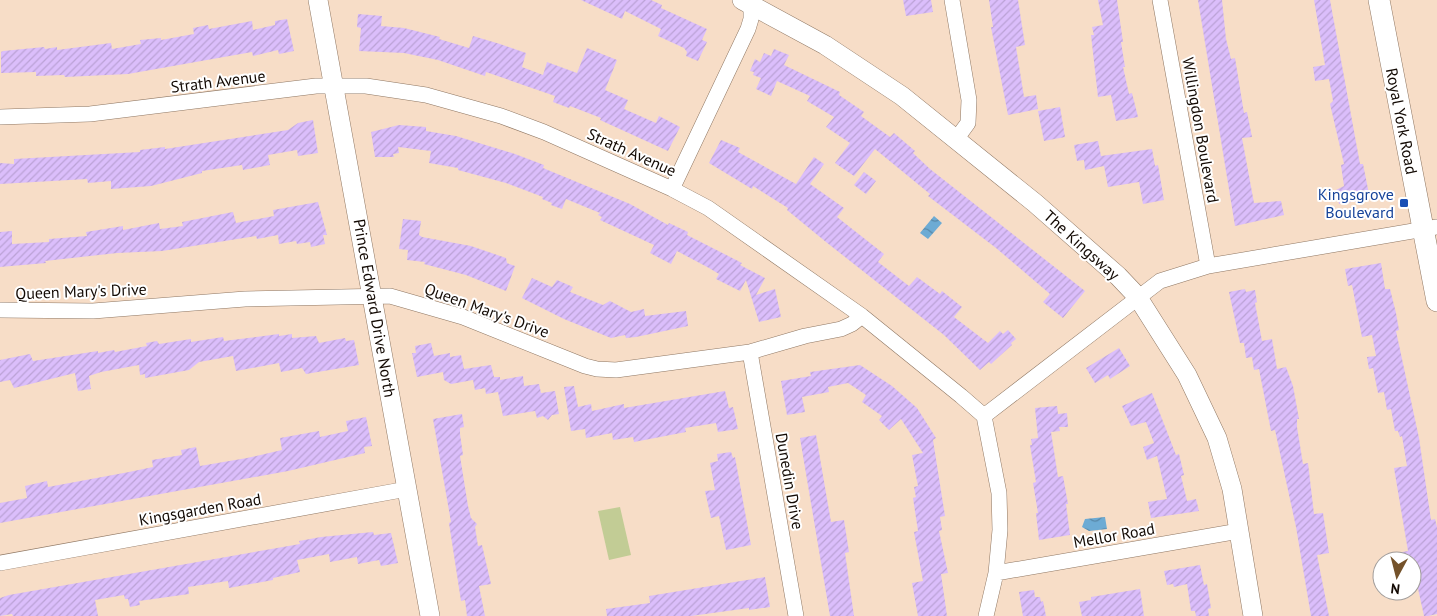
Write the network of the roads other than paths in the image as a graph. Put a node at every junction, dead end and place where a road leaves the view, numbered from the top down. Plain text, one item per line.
1 (318, 0) edge
2 (952, 0) edge
3 (1160, 0) edge
4 (1379, 0) edge
5 (748, 1) edge
6 (334, 85) junction
7 (0, 117) edge
8 (957, 138) junction
9 (672, 189) junction
10 (1430, 228) edge
11 (1208, 266) junction
12 (372, 295) junction
13 (1137, 296) junction
14 (1437, 301) edge
15 (0, 310) edge
16 (862, 316) junction
17 (750, 352) junction
18 (984, 416) junction
19 (407, 489) junction
20 (1239, 531) junction
21 (0, 563) edge
22 (996, 573) junction
23 (430, 616) edge
24 (796, 616) edge
25 (986, 616) edge
26 (1253, 616) edge

1 - 6 street, Prince Edward Drive North
2 - 8 street
3 - 11 street, Willingdon Boulevard
4 - 10 main road, Royal York Road
5 - 8 street, The Kingsway
5 - 9 street
6 - 7 street, Strath Avenue
6 - 9 street, Strath Avenue
6 - 12 street, Prince Edward Drive North
8 - 13 street, The Kingsway
9 - 16 street, Strath Avenue
10 - 11 street
10 - 14 main road, Royal York Road
11 - 13 street
12 - 15 street, Queen Mary's Drive
12 - 17 street, Queen Mary's Drive
12 - 19 street, Prince Edward Drive North
13 - 18 street
13 - 20 street, The Kingsway
16 - 17 street, Queen Mary's Drive
16 - 18 street, Strath Avenue
17 - 24 street, Dunedin Drive
18 - 22 street
19 - 21 street, Kingsgarden Road
19 - 23 street, Prince Edward Drive North
20 - 22 street, Mellor Road
20 - 26 street, The Kingsway
22 - 25 street

